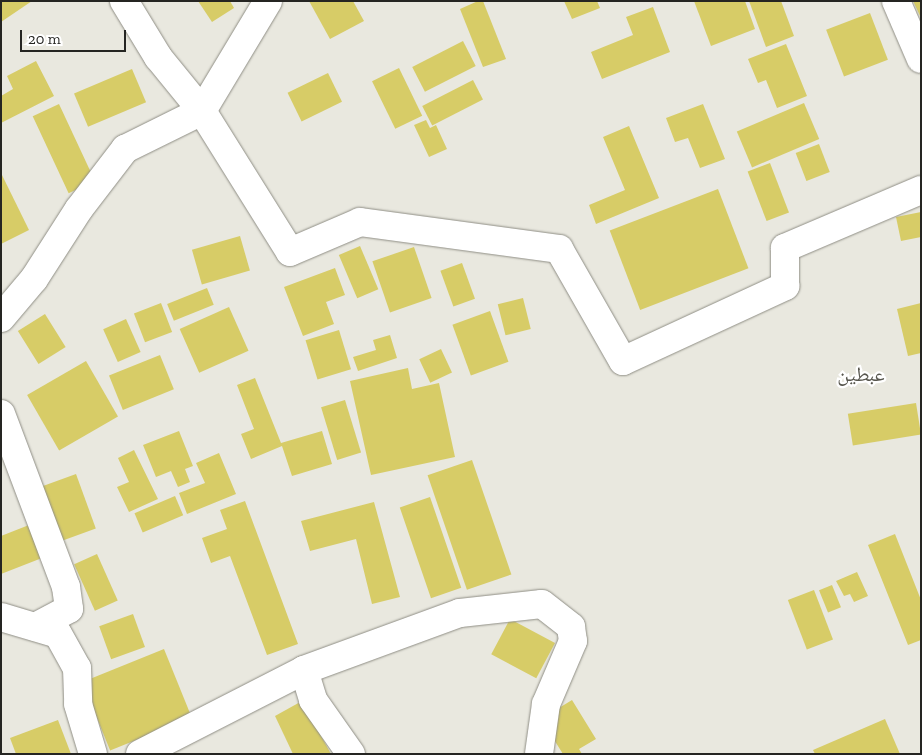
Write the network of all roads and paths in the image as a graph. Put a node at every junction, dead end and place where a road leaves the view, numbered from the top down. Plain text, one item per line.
1 (124, 1) edge
2 (268, 1) edge
3 (896, 1) edge
4 (921, 59) edge
5 (202, 111) junction
6 (921, 190) edge
7 (34, 279) junction
8 (1, 284) edge
9 (1, 318) edge
10 (1, 414) edge
11 (1, 616) edge
12 (35, 627) junction
13 (304, 670) junction
14 (93, 754) edge
15 (140, 754) edge
16 (351, 754) edge
17 (539, 754) edge

1 - 5 street
2 - 5 street
3 - 4 street
5 - 6 street
5 - 7 street
7 - 8 street
7 - 9 street
10 - 12 street
11 - 12 street
12 - 14 street
13 - 15 street
13 - 16 street
13 - 17 street

